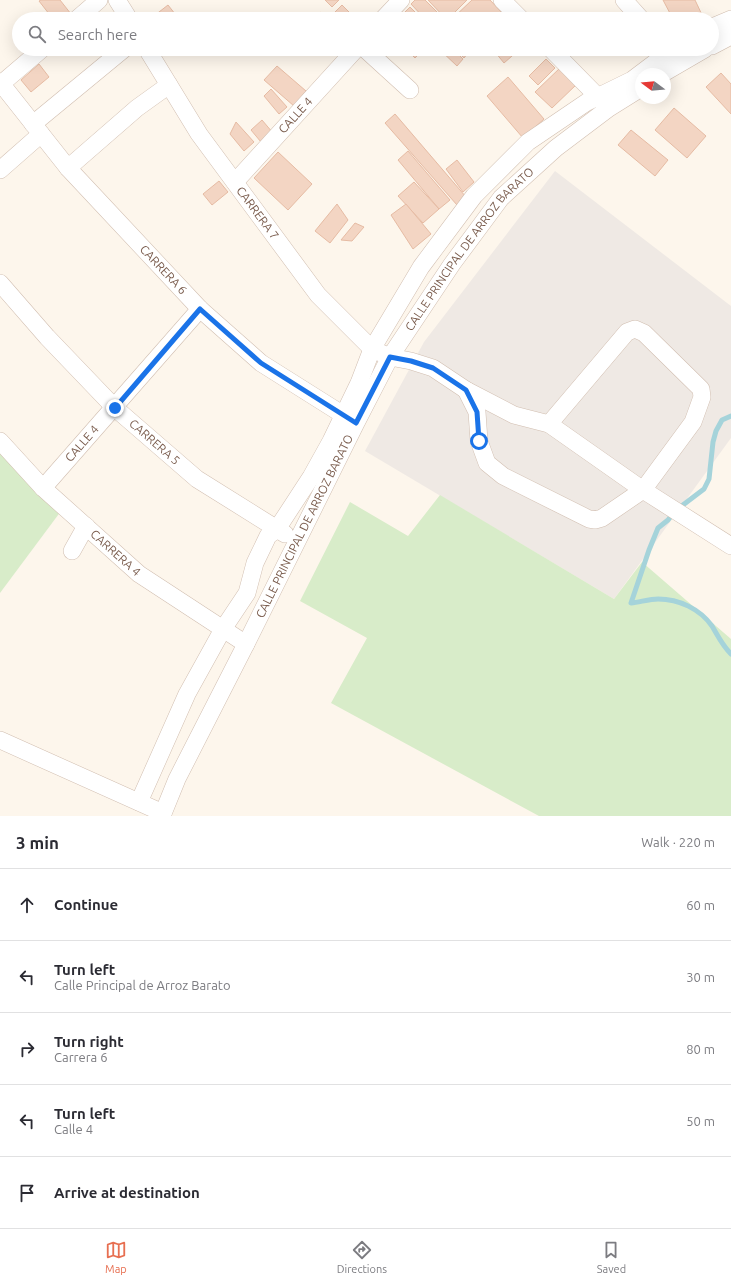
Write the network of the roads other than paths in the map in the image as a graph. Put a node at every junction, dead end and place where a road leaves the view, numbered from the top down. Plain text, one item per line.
1 (99, 0) edge
2 (117, 0) edge
3 (401, 0) edge
4 (502, 0) edge
5 (624, 0) edge
6 (85, 12) edge
7 (125, 12) edge
8 (390, 12) edge
9 (514, 12) edge
10 (635, 12) edge
11 (731, 18) edge
12 (719, 24) edge
13 (731, 36) edge
14 (719, 42) edge
15 (33, 56) edge
16 (116, 56) edge
17 (151, 56) edge
18 (350, 56) edge
19 (373, 56) edge
20 (558, 56) edge
21 (668, 56) edge
22 (671, 56) edge
23 (665, 68) edge
24 (0, 83) edge
25 (169, 85) junction
26 (410, 90) dead end
27 (635, 90) edge
28 (603, 102) junction
29 (37, 129) junction
30 (68, 168) junction
31 (0, 170) edge
32 (235, 182) junction
33 (0, 283) edge
34 (200, 309) junction
35 (372, 349) junction
36 (390, 357) junction
37 (466, 390) junction
38 (115, 408) junction
39 (350, 419) junction
40 (549, 424) junction
41 (0, 442) edge
42 (43, 488) junction
43 (643, 490) junction
44 (86, 526) junction
45 (277, 529) junction
46 (297, 541) junction
47 (731, 546) edge
48 (72, 551) dead end
49 (223, 629) junction
50 (246, 644) junction
51 (0, 740) edge
52 (139, 802) junction
53 (163, 815) edge

1 - 6 street
2 - 7 street
3 - 8 street
4 - 9 street
5 - 10 street
11 - 12 street
13 - 14 street
15 - 24 street
16 - 29 street
17 - 25 street, CARRERA 7
18 - 32 street, CALLE 4
19 - 26 street
20 - 28 street
21 - 28 street
22 - 23 street
24 - 29 street, CARRERA 6
25 - 30 street
25 - 32 street, CARRERA 7
27 - 28 street, CALLE PRINCIPAL DE ARROZ BARATO
28 - 35 street
28 - 36 street, CALLE PRINCIPAL DE ARROZ BARATO
29 - 30 street, CARRERA 6
29 - 31 street
30 - 34 street, CARRERA 6
32 - 35 street, CARRERA 7
33 - 38 street, CARRERA 5
34 - 38 street, CALLE 4
34 - 39 street, CARRERA 6
35 - 36 street, CARRERA 7
35 - 39 street
36 - 37 street, CARRERA 7
36 - 39 street, CALLE PRINCIPAL DE ARROZ BARATO
37 - 40 street, CARRERA 7
37 - 43 street
38 - 42 street, CALLE 4
38 - 45 street, CARRERA 5
39 - 45 street
39 - 46 street, CALLE PRINCIPAL DE ARROZ BARATO
40 - 43 street
40 - 43 street
41 - 42 street, CARRERA 4
42 - 44 street, CARRERA 4
43 - 47 street
44 - 48 street
44 - 49 street, CARRERA 4
45 - 46 street, CARRERA 5
45 - 49 street
46 - 50 street, CALLE PRINCIPAL DE ARROZ BARATO
49 - 50 street, CARRERA 4
49 - 52 street
50 - 53 street, CALLE PRINCIPAL DE ARROZ BARATO
51 - 52 street
52 - 53 street

